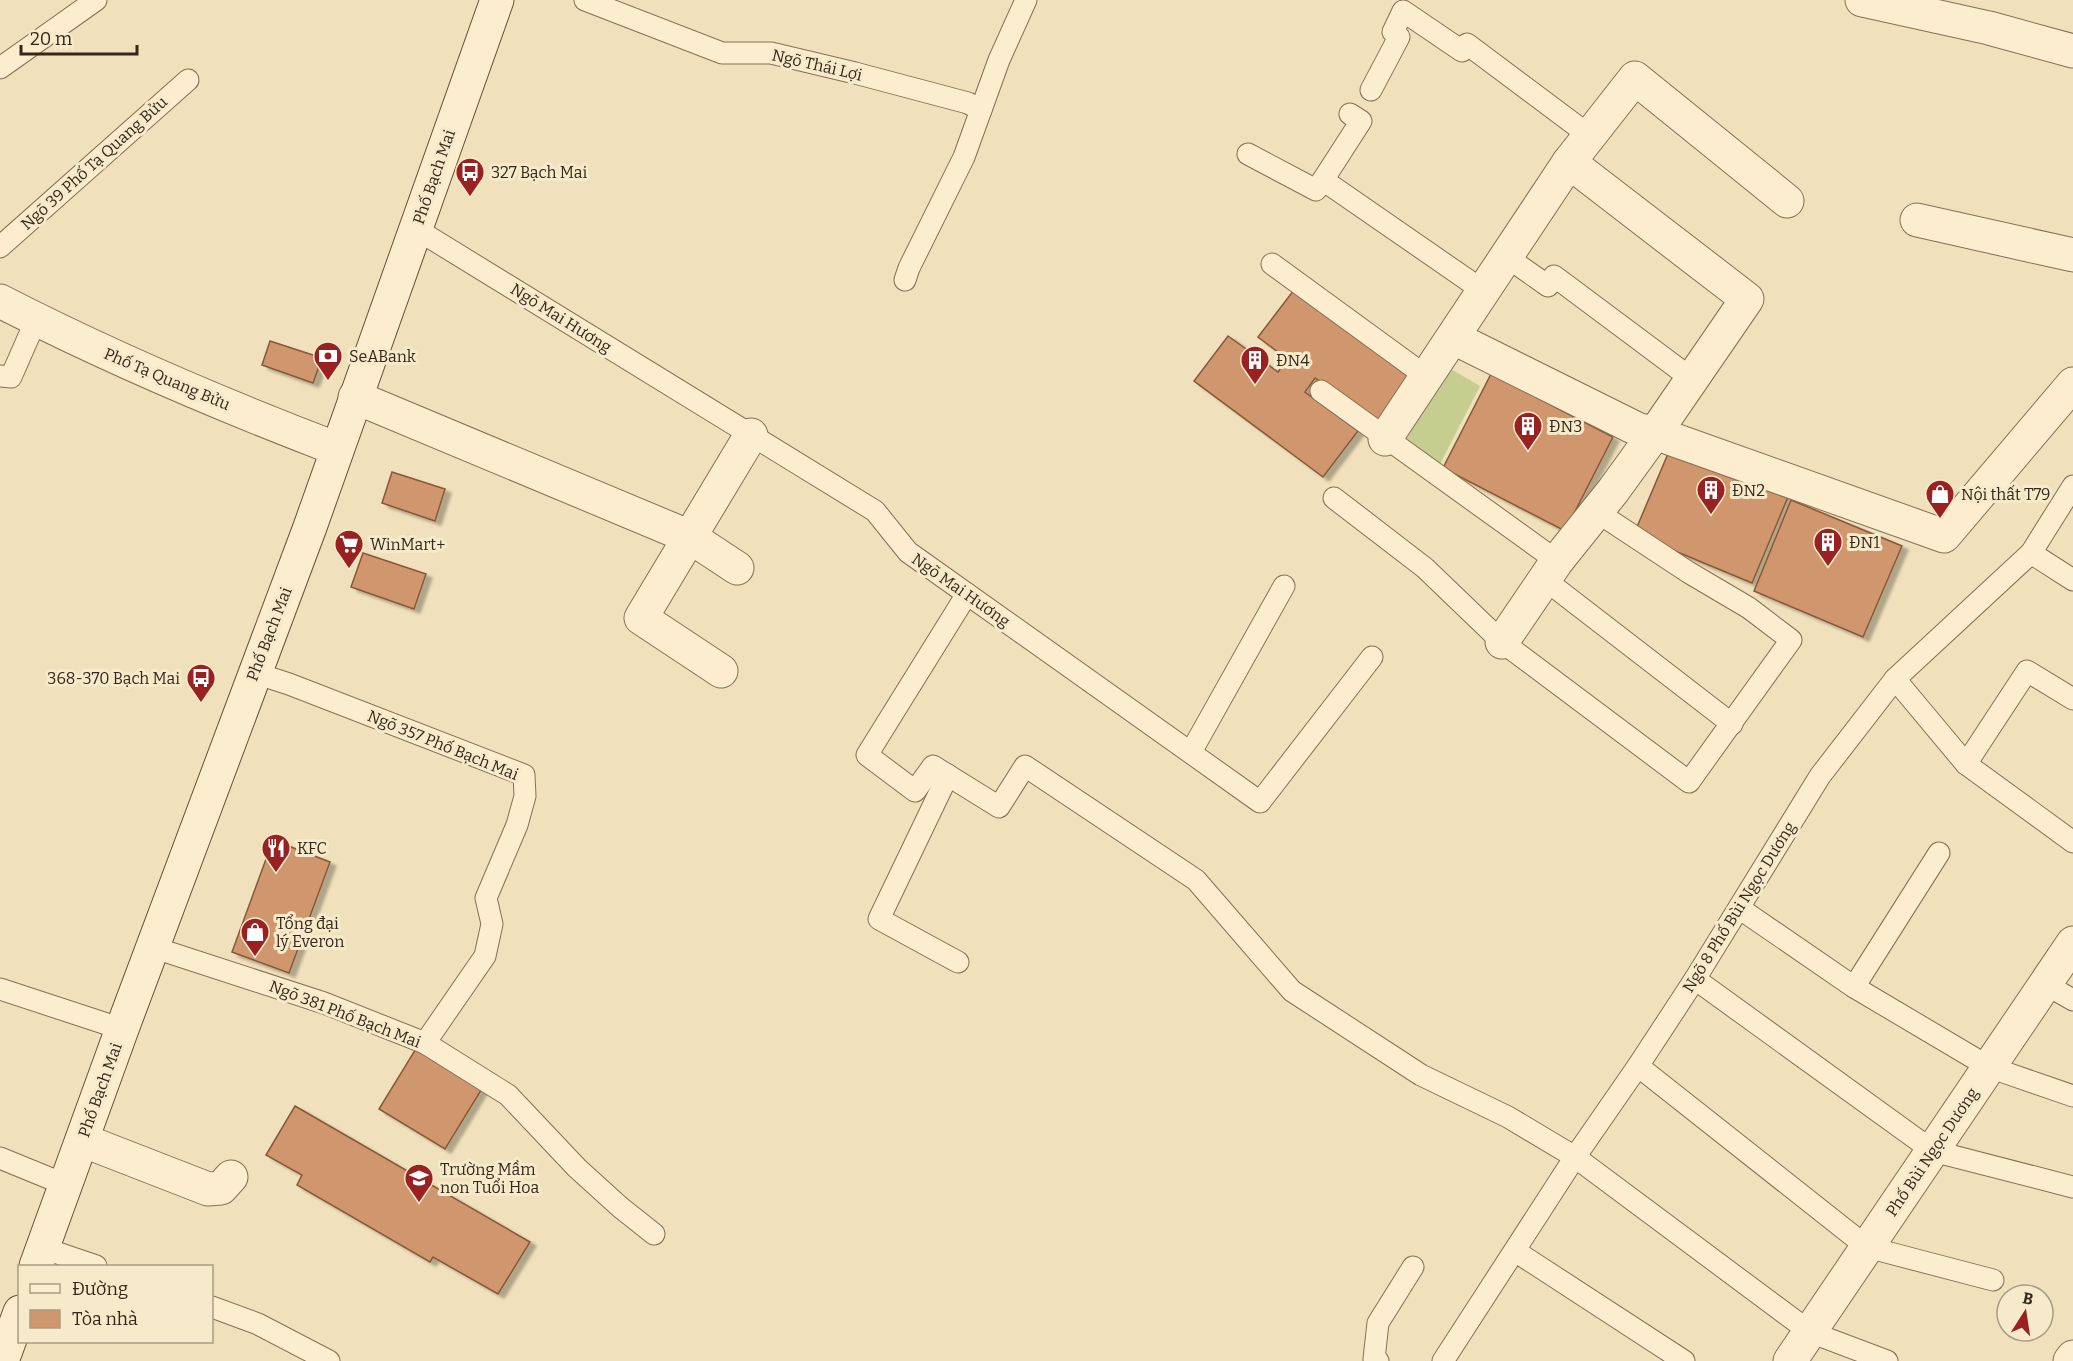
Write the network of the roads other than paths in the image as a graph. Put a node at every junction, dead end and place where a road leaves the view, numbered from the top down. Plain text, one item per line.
1 (96, 0) edge
2 (497, 0) edge
3 (585, 0) edge
4 (1026, 0) edge
5 (1862, 0) edge
6 (2073, 51) edge
7 (0, 68) edge
8 (188, 80) dead end
9 (1371, 90) dead end
10 (981, 110) junction
11 (1350, 114) dead end
12 (1590, 136) junction
13 (1248, 154) dead end
14 (1569, 162) junction
15 (1323, 180) junction
16 (1787, 201) dead end
17 (1917, 220) dead end
18 (416, 229) junction
19 (0, 247) edge
20 (2073, 255) edge
21 (1507, 257) junction
22 (1272, 264) dead end
23 (905, 280) dead end
24 (1485, 292) junction
25 (0, 302) edge
26 (36, 320) junction
27 (1454, 338) junction
28 (0, 376) edge
29 (1427, 377) junction
30 (1692, 379) junction
31 (2073, 384) edge
32 (1321, 392) dead end
33 (355, 397) junction
34 (1655, 433) junction
35 (751, 435) junction
36 (1385, 439) junction
37 (337, 449) junction
38 (2073, 486) edge
39 (1334, 498) dead end
40 (1597, 512) junction
41 (690, 537) junction
42 (2031, 554) junction
43 (736, 568) dead end
44 (1550, 570) junction
45 (2073, 580) edge
46 (1284, 585) dead end
47 (967, 594) junction
48 (1502, 642) junction
49 (1372, 657) dead end
50 (721, 671) dead end
51 (255, 673) junction
52 (1895, 679) junction
53 (2073, 699) edge
54 (1732, 724) junction
55 (1191, 752) junction
56 (1966, 764) junction
57 (948, 775) junction
58 (2073, 842) edge
59 (1939, 853) dead end
60 (1739, 908) junction
61 (2073, 943) edge
62 (152, 947) junction
63 (958, 962) dead end
64 (1695, 979) junction
65 (2045, 984) junction
66 (1854, 987) junction
67 (0, 989) edge
68 (2073, 1000) edge
69 (122, 1029) junction
70 (425, 1043) junction
71 (1638, 1066) junction
72 (1989, 1067) junction
73 (2073, 1096) edge
74 (81, 1140) junction
75 (1933, 1151) junction
76 (1575, 1157) junction
77 (0, 1158) edge
78 (231, 1177) dead end
79 (66, 1185) junction
80 (2073, 1187) edge
81 (654, 1234) dead end
82 (1867, 1247) junction
83 (1515, 1251) junction
84 (40, 1257) edge
85 (90, 1265) edge
86 (1413, 1267) dead end
87 (1993, 1280) dead end
88 (213, 1308) edge
89 (18, 1317) edge
90 (1810, 1332) junction
91 (2073, 1357) edge
92 (2, 1361) edge
93 (329, 1361) edge
94 (1377, 1361) edge
95 (1443, 1361) edge
96 (1684, 1361) edge
97 (1790, 1361) edge
98 (1887, 1361) edge
99 (2070, 1361) edge

1 - 7 lane
2 - 18 street, Phố Bạch Mai
3 - 10 lane, Ngõ Thái Lợi
4 - 10 lane
5 - 6 street
8 - 19 lane, Ngõ 39 Phố Tạ Quang Bửu
9 - 12 lane
10 - 23 lane
11 - 15 lane
12 - 14 street
12 - 16 street
13 - 15 lane
14 - 21 street
14 - 30 street
15 - 24 lane
17 - 20 street
18 - 33 street, Phố Bạch Mai
18 - 35 lane, Ngõ Mai Hương
21 - 24 street
21 - 30 lane
22 - 29 lane
24 - 27 street
25 - 26 street, Phố Tạ Quang Bửu
26 - 28 lane
26 - 37 street, Phố Tạ Quang Bửu
27 - 29 street
27 - 34 street
29 - 36 street
30 - 34 street
31 - 34 street
32 - 36 lane
33 - 37 street, Phố Bạch Mai
33 - 41 street
34 - 40 street
35 - 41 street
35 - 47 lane, Ngõ Mai Hương
36 - 44 lane
37 - 51 street, Phố Bạch Mai
38 - 42 lane, Ngõ 8 Phố Bùi Ngọc Dương
39 - 48 lane
40 - 44 street
40 - 54 lane
41 - 43 street
41 - 50 street
42 - 45 lane
42 - 52 lane, Ngõ 8 Phố Bùi Ngọc Dương
44 - 48 street
44 - 54 lane
46 - 55 lane
47 - 55 lane, Ngõ Mai Hương
47 - 57 lane
48 - 54 lane
49 - 55 lane, Ngõ Mai Hương
51 - 62 street, Phố Bạch Mai
51 - 70 lane, Ngõ 357 Phố Bạch Mai
52 - 56 lane
52 - 60 lane, Ngõ 8 Phố Bùi Ngọc Dương
53 - 56 lane
56 - 58 lane
57 - 63 lane
57 - 76 lane
59 - 66 lane
60 - 64 lane, Ngõ 8 Phố Bùi Ngọc Dương
60 - 66 lane
61 - 65 street, Phố Bùi Ngọc Dương
62 - 69 street, Phố Bạch Mai
62 - 70 lane, Ngõ 381 Phố Bạch Mai
64 - 71 lane, Ngõ 8 Phố Bùi Ngọc Dương
64 - 75 lane
65 - 68 lane
65 - 72 street, Phố Bùi Ngọc Dương
66 - 72 lane
67 - 69 lane
69 - 74 street, Phố Bạch Mai
70 - 81 lane, Ngõ 381 Phố Bạch Mai
71 - 76 lane, Ngõ 8 Phố Bùi Ngọc Dương
71 - 82 lane
72 - 73 lane
72 - 75 street, Phố Bùi Ngọc Dương
74 - 78 street
74 - 79 street, Phố Bạch Mai
75 - 80 lane
75 - 82 street, Phố Bùi Ngọc Dương
76 - 83 lane, Ngõ 8 Phố Bùi Ngọc Dương
76 - 90 lane
77 - 79 lane
79 - 84 street, Phố Bạch Mai
82 - 87 lane
82 - 90 street, Phố Bùi Ngọc Dương
83 - 95 lane, Ngõ 8 Phố Bùi Ngọc Dương
83 - 96 lane
84 - 85 lane
86 - 94 lane
88 - 93 lane
89 - 92 street
90 - 97 street, Phố Bùi Ngọc Dương
90 - 98 lane
91 - 99 street

